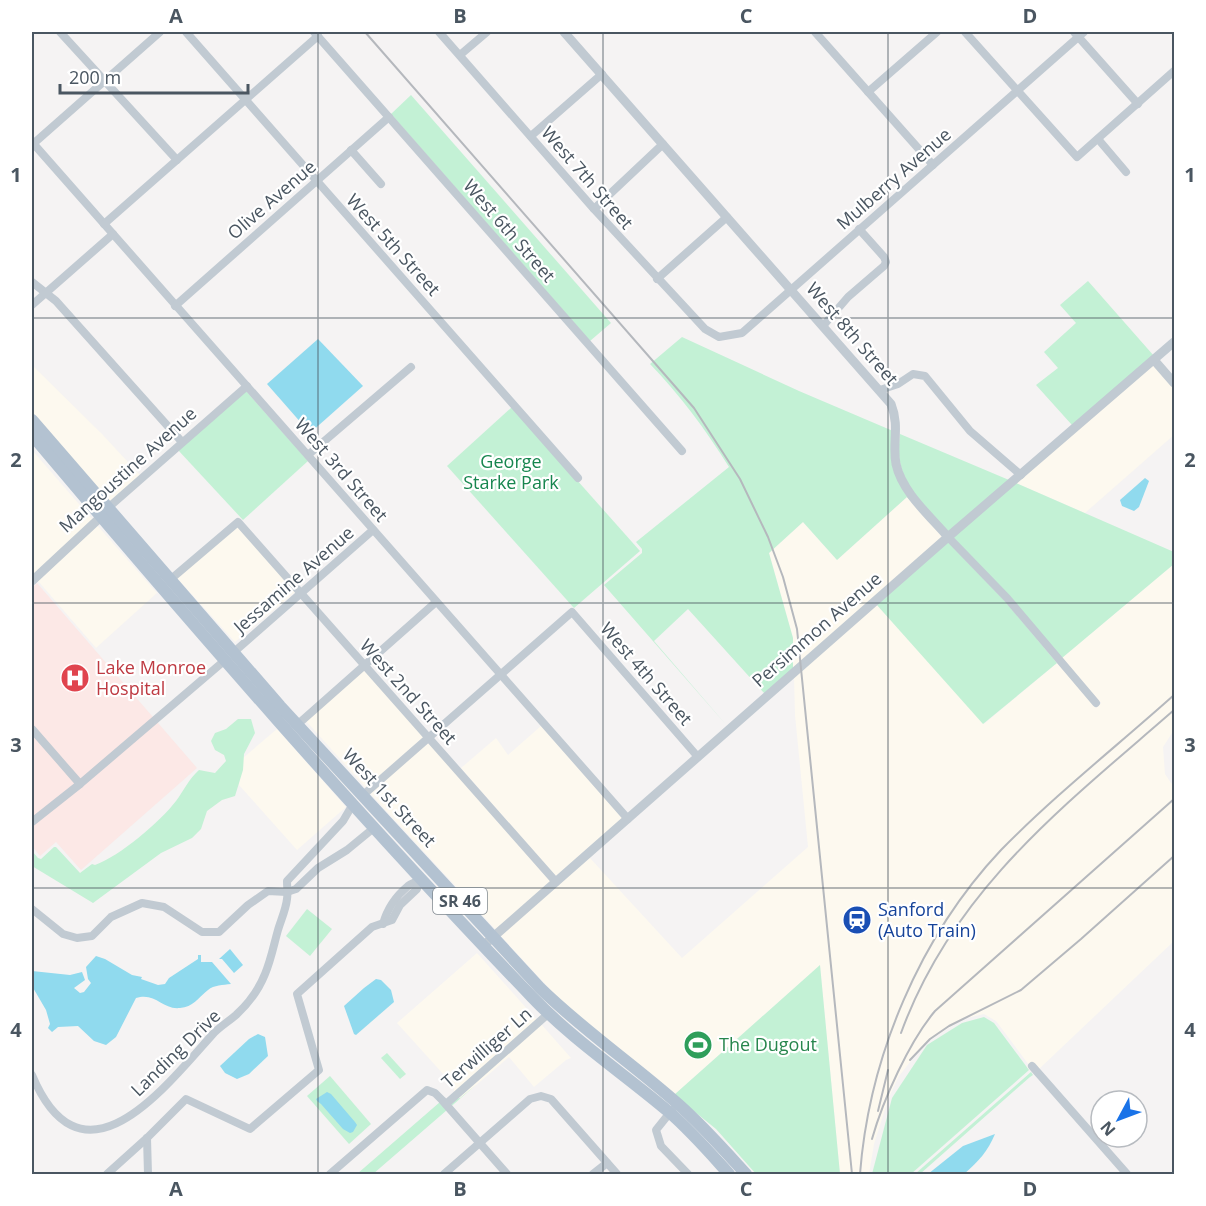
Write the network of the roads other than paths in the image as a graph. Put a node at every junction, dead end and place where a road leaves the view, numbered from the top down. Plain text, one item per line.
1 (60, 32) edge
2 (160, 32) edge
3 (186, 32) edge
4 (439, 32) edge
5 (487, 32) edge
6 (564, 32) edge
7 (815, 32) edge
8 (937, 32) edge
9 (965, 32) edge
10 (1079, 33) edge
11 (316, 34) edge
12 (460, 56) junction
13 (1174, 71) edge
14 (602, 74) junction
15 (105, 80) junction
16 (1017, 91) junction
17 (868, 92) junction
18 (245, 100) junction
19 (1138, 104) junction
20 (389, 117) junction
21 (531, 136) junction
22 (1098, 139) junction
23 (32, 143) edge
24 (663, 144) junction
25 (351, 150) junction
26 (177, 160) junction
27 (933, 165) junction
28 (1126, 172) dead end
29 (316, 182) junction
30 (381, 184) dead end
31 (594, 209) junction
32 (728, 217) junction
33 (104, 224) junction
34 (859, 230) junction
35 (113, 234) junction
36 (657, 279) junction
37 (32, 282) edge
38 (791, 290) junction
39 (45, 293) junction
40 (32, 305) edge
41 (176, 306) junction
42 (823, 326) junction
43 (719, 336) joint
44 (1174, 342) edge
45 (1154, 360) junction
46 (411, 367) dead end
47 (1174, 383) edge
48 (247, 386) junction
49 (880, 390) junction
50 (32, 420) edge
51 (32, 435) edge
52 (182, 442) junction
53 (682, 451) dead end
54 (308, 455) junction
55 (1020, 475) junction
56 (579, 478) dead end
57 (105, 512) junction
58 (373, 530) junction
59 (948, 537) junction
60 (171, 579) junction
61 (32, 581) edge
62 (300, 593) junction
63 (436, 602) junction
64 (572, 612) joint
65 (229, 656) junction
66 (364, 666) junction
67 (500, 674) junction
68 (1096, 703) dead end
69 (297, 725) junction
70 (32, 729) edge
71 (429, 737) junction
72 (698, 757) junction
73 (80, 784) junction
74 (358, 800) junction
75 (628, 819) junction
76 (32, 822) edge
77 (375, 827) junction
78 (420, 880) junction
79 (556, 882) junction
80 (287, 892) junction
81 (32, 909) edge
82 (488, 941) junction
83 (548, 1014) junction
84 (1032, 1066) dead end
85 (32, 1075) edge
86 (446, 1104) junction
87 (674, 1108) junction
88 (147, 1138) junction
89 (480, 1143) junction
90 (607, 1163) junction
91 (107, 1174) edge
92 (148, 1174) edge
93 (330, 1174) edge
94 (444, 1174) edge
95 (507, 1174) edge
96 (593, 1174) edge
97 (617, 1174) edge
98 (688, 1174) edge
99 (729, 1174) edge
100 (746, 1174) edge
101 (1127, 1174) edge

1 - 15 street
2 - 15 street
3 - 18 street, West 5th Street
4 - 12 street, West 7th Street
5 - 12 street
6 - 14 street, West 8th Street
7 - 17 street
8 - 17 street
9 - 16 street
10 - 16 street, Mulberry Avenue
10 - 19 street
11 - 18 street
11 - 20 street, West 6th Street
12 - 21 street, West 7th Street
13 - 19 street
14 - 21 street
14 - 24 street, West 8th Street
15 - 23 street
15 - 26 street
16 - 22 street
16 - 27 street, Mulberry Avenue
17 - 27 street
18 - 26 street
18 - 29 street, West 5th Street
19 - 22 street
20 - 25 street, Olive Avenue
20 - 53 street, West 6th Street
21 - 31 street, West 7th Street
22 - 28 street
23 - 33 street, West 3rd Street
24 - 31 street
24 - 32 street, West 8th Street
25 - 29 street, Olive Avenue
25 - 30 street
26 - 33 street
27 - 34 street, Mulberry Avenue
29 - 41 street, Olive Avenue
29 - 56 street, West 5th Street
31 - 36 street, West 7th Street
32 - 36 street
32 - 38 street, West 8th Street
33 - 35 street, West 3rd Street
34 - 38 street, Mulberry Avenue
34 - 42 street
35 - 39 street
35 - 41 street, West 3rd Street
36 - 43 street, West 7th Street
37 - 39 street
38 - 42 street, West 8th Street
38 - 43 street, Mulberry Avenue
39 - 40 street
39 - 52 street
41 - 48 street, West 3rd Street
42 - 49 street, West 8th Street
44 - 45 street, Persimmon Avenue
45 - 47 street
45 - 55 street, Persimmon Avenue
46 - 54 street
48 - 52 street, Mangoustine Avenue
48 - 54 street, West 3rd Street
49 - 55 street
49 - 59 street, West 8th Street
50 - 57 main road, West 1st Street
51 - 57 main road, West 1st Street
52 - 57 street, Mangoustine Avenue
54 - 58 street, West 3rd Street
55 - 59 street, Persimmon Avenue
57 - 60 main road, West 1st Street
57 - 61 street, Mangoustine Avenue
57 - 65 main road, West 1st Street
58 - 62 street, Jessamine Avenue
58 - 63 street, West 3rd Street
59 - 68 street, West 8th Street
59 - 72 street, Persimmon Avenue
60 - 62 street, West 2nd Street
60 - 65 main road, West 1st Street
62 - 65 street, Jessamine Avenue
62 - 66 street, West 2nd Street
63 - 66 street
63 - 67 street, West 3rd Street
64 - 67 street, Landing Drive
64 - 72 street, West 4th Street
65 - 69 main road, West 1st Street / SR 46
65 - 73 street, Jessamine Avenue
65 - 74 main road, West 1st Street
66 - 69 street
66 - 71 street, West 2nd Street
67 - 71 street, Landing Drive
67 - 75 street, West 3rd Street
69 - 74 main road, West 1st Street / SR 46
70 - 73 street
71 - 74 street, Landing Drive
71 - 79 street, West 2nd Street
72 - 75 street, Persimmon Avenue
73 - 76 street, Jessamine Avenue
74 - 77 main road, West 1st Street / SR 46
74 - 80 street, Landing Drive
74 - 82 main road, West 1st Street / SR 46
75 - 79 street, Persimmon Avenue
77 - 78 main road, West 1st Street / SR 46
77 - 80 street
78 - 82 main road, West 1st Street / SR 46
78 - 88 street
79 - 82 street, Persimmon Avenue
80 - 81 street
80 - 85 street, Landing Drive
82 - 83 main road, West 1st Street / SR 46
82 - 87 main road, West 1st Street / SR 46
83 - 86 street, Terwilliger Ln
83 - 87 main road, West 1st Street / SR 46
84 - 101 street
86 - 89 street
86 - 93 street
87 - 98 street
87 - 99 main road, West 1st Street / SR 46
87 - 100 main road, West 1st Street / SR 46
88 - 91 street
88 - 92 street
89 - 90 street
89 - 94 street
89 - 95 street
90 - 96 street
90 - 97 street

